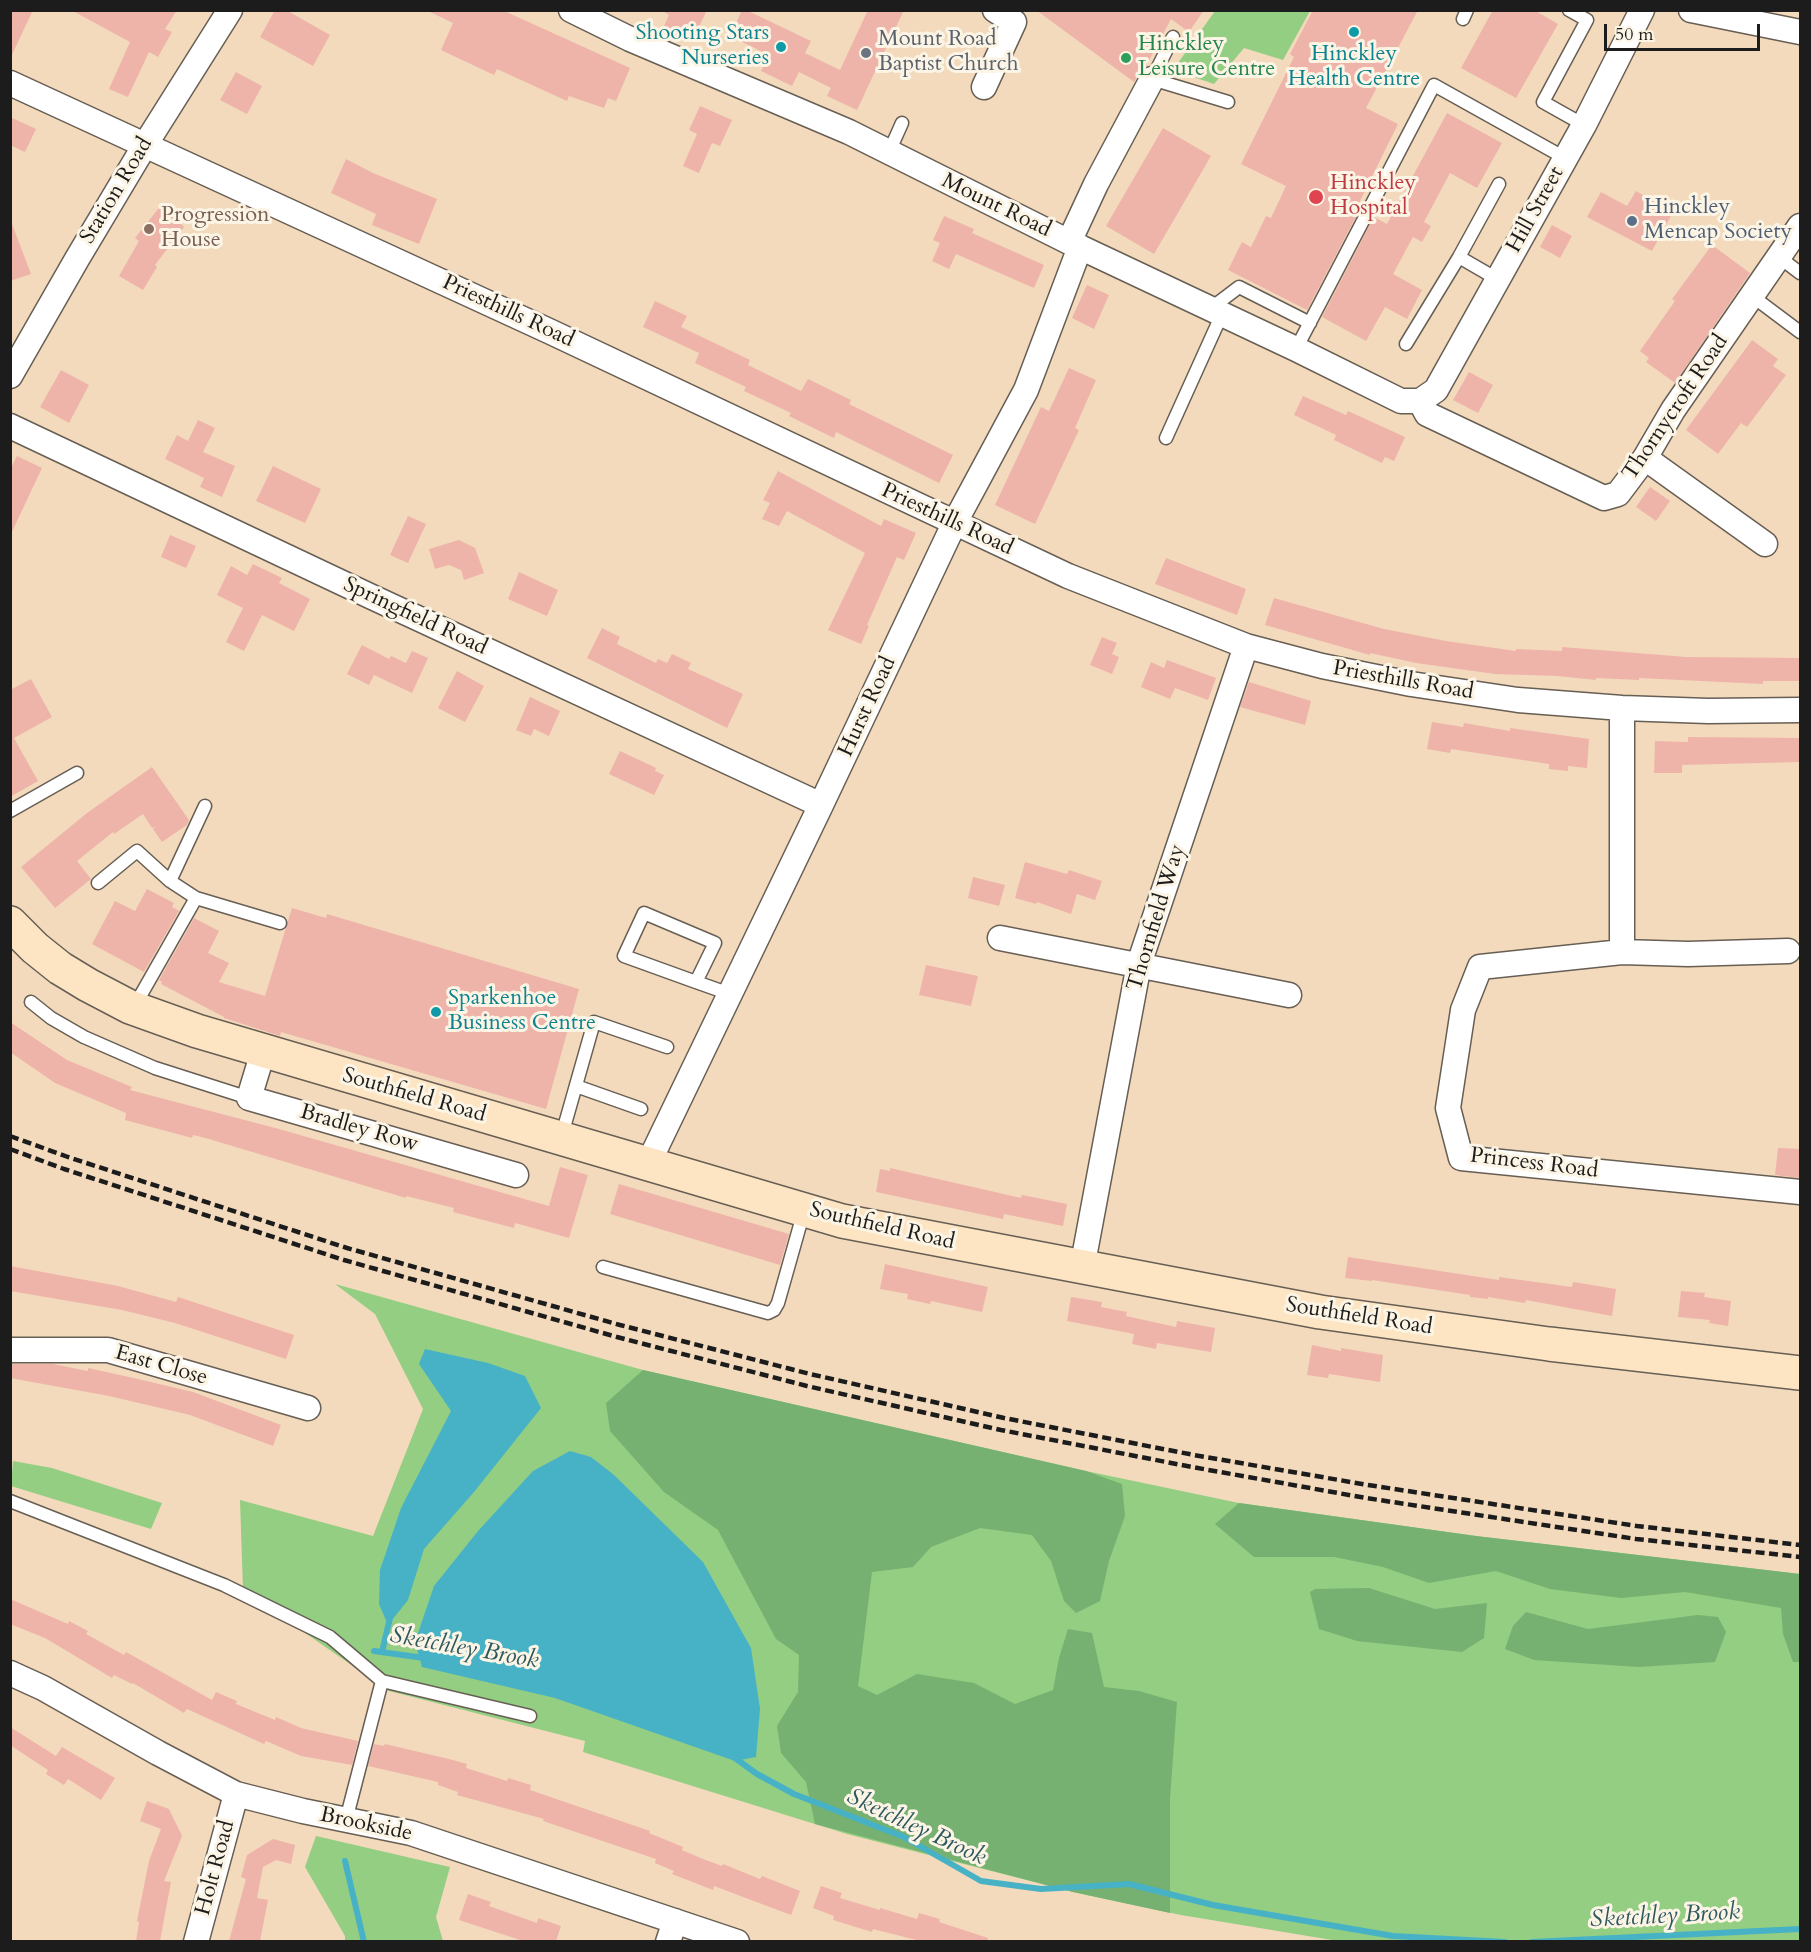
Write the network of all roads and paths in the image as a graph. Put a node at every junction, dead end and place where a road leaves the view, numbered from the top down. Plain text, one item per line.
1 (230, 10) edge
2 (571, 10) edge
3 (995, 10) edge
4 (1569, 10) edge
5 (1642, 10) edge
6 (1691, 10) edge
7 (1800, 32) edge
8 (1173, 38) dead end
9 (1152, 79) junction
10 (10, 83) edge
11 (984, 87) dead end
12 (1228, 102) dead end
13 (902, 123) dead end
14 (1584, 125) junction
15 (145, 145) junction
16 (889, 152) junction
17 (1565, 158) junction
18 (1499, 184) dead end
19 (1800, 226) edge
20 (1074, 244) junction
21 (1459, 257) junction
22 (1779, 257) junction
23 (1800, 273) edge
24 (1497, 279) junction
25 (1752, 296) junction
26 (1216, 312) junction
27 (1310, 323) junction
28 (1800, 332) edge
29 (20, 337) edge
30 (1406, 344) dead end
31 (1296, 349) junction
32 (10, 376) edge
33 (1420, 401) junction
34 (10, 426) edge
35 (1166, 438) dead end
36 (1645, 458) junction
37 (954, 524) junction
38 (1765, 544) dead end
39 (1246, 646) junction
40 (1622, 708) junction
41 (1800, 710) edge
42 (76, 773) dead end
43 (822, 805) junction
44 (205, 806) dead end
45 (10, 811) edge
46 (170, 881) junction
47 (98, 883) dead end
48 (196, 898) junction
49 (10, 923) edge
50 (280, 923) dead end
51 (1000, 938) dead end
52 (1788, 951) dead end
53 (1622, 952) junction
54 (1139, 964) junction
55 (696, 982) junction
56 (730, 994) junction
57 (1289, 995) dead end
58 (31, 1002) dead end
59 (134, 1008) junction
60 (667, 1047) dead end
61 (263, 1052) junction
62 (576, 1086) junction
63 (249, 1098) junction
64 (640, 1109) dead end
65 (561, 1139) junction
66 (648, 1164) junction
67 (516, 1175) dead end
68 (1800, 1192) edge
69 (804, 1210) junction
70 (603, 1267) dead end
71 (1082, 1268) junction
72 (10, 1350) edge
73 (1800, 1373) edge
74 (308, 1408) dead end
75 (10, 1501) edge
76 (10, 1673) edge
77 (382, 1681) junction
78 (530, 1716) dead end
79 (236, 1794) junction
80 (346, 1820) junction
81 (672, 1931) edge
82 (196, 1941) edge
83 (737, 1941) edge

1 - 15 street, Station Road
2 - 16 street, Mount Road
3 - 11 street
4 - 14 lane
5 - 14 street, Hill Street
6 - 7 street
8 - 9 lane
9 - 12 lane
9 - 20 street, Hurst Road
10 - 15 street, Priesthills Road
13 - 16 lane
14 - 17 street, Hill Street
15 - 29 street, Station Road
15 - 37 street, Priesthills Road
16 - 20 street, Mount Road
17 - 24 street, Hill Street
17 - 27 lane
18 - 21 lane
19 - 22 street, Thornycroft Road
20 - 26 street, Mount Road
20 - 37 street, Hurst Road
21 - 24 lane
21 - 30 lane
22 - 23 lane
22 - 25 street, Thornycroft Road
24 - 33 street, Hill Street
25 - 28 lane
25 - 36 street, Thornycroft Road
26 - 27 lane
26 - 31 street, Mount Road
26 - 35 lane
27 - 31 lane
29 - 32 street, Station Road
31 - 33 street, Mount Road
33 - 36 street, Thornycroft Road
34 - 43 street, Springfield Road
36 - 38 street
37 - 39 street, Priesthills Road
37 - 43 street, Hurst Road
39 - 40 street, Priesthills Road
39 - 54 street, Thornfield Way
40 - 41 street, Priesthills Road
40 - 53 street
42 - 45 lane
43 - 56 street, Hurst Road
44 - 46 lane
46 - 47 lane
46 - 48 lane
48 - 50 lane
48 - 59 lane
49 - 59 main road, Southfield Road
51 - 54 street
52 - 53 street, Princess Road
53 - 68 street, Princess Road
54 - 57 street
54 - 71 street, Thornfield Way
55 - 55 lane
55 - 56 lane
56 - 66 street, Hurst Road
58 - 63 lane
59 - 61 main road, Southfield Road
60 - 62 lane
61 - 63 street
61 - 65 main road, Southfield Road
62 - 64 lane
62 - 65 lane
63 - 67 street, Bradley Row
65 - 66 main road, Southfield Road
66 - 69 main road, Southfield Road
69 - 70 lane
69 - 71 main road, Southfield Road
71 - 73 main road, Southfield Road
72 - 74 street, East Close
75 - 77 lane
76 - 79 street, Brookside
77 - 78 lane
77 - 80 lane
79 - 80 street, Brookside
79 - 82 street, Holt Road
80 - 81 street, Brookside
81 - 83 street, Brookside

